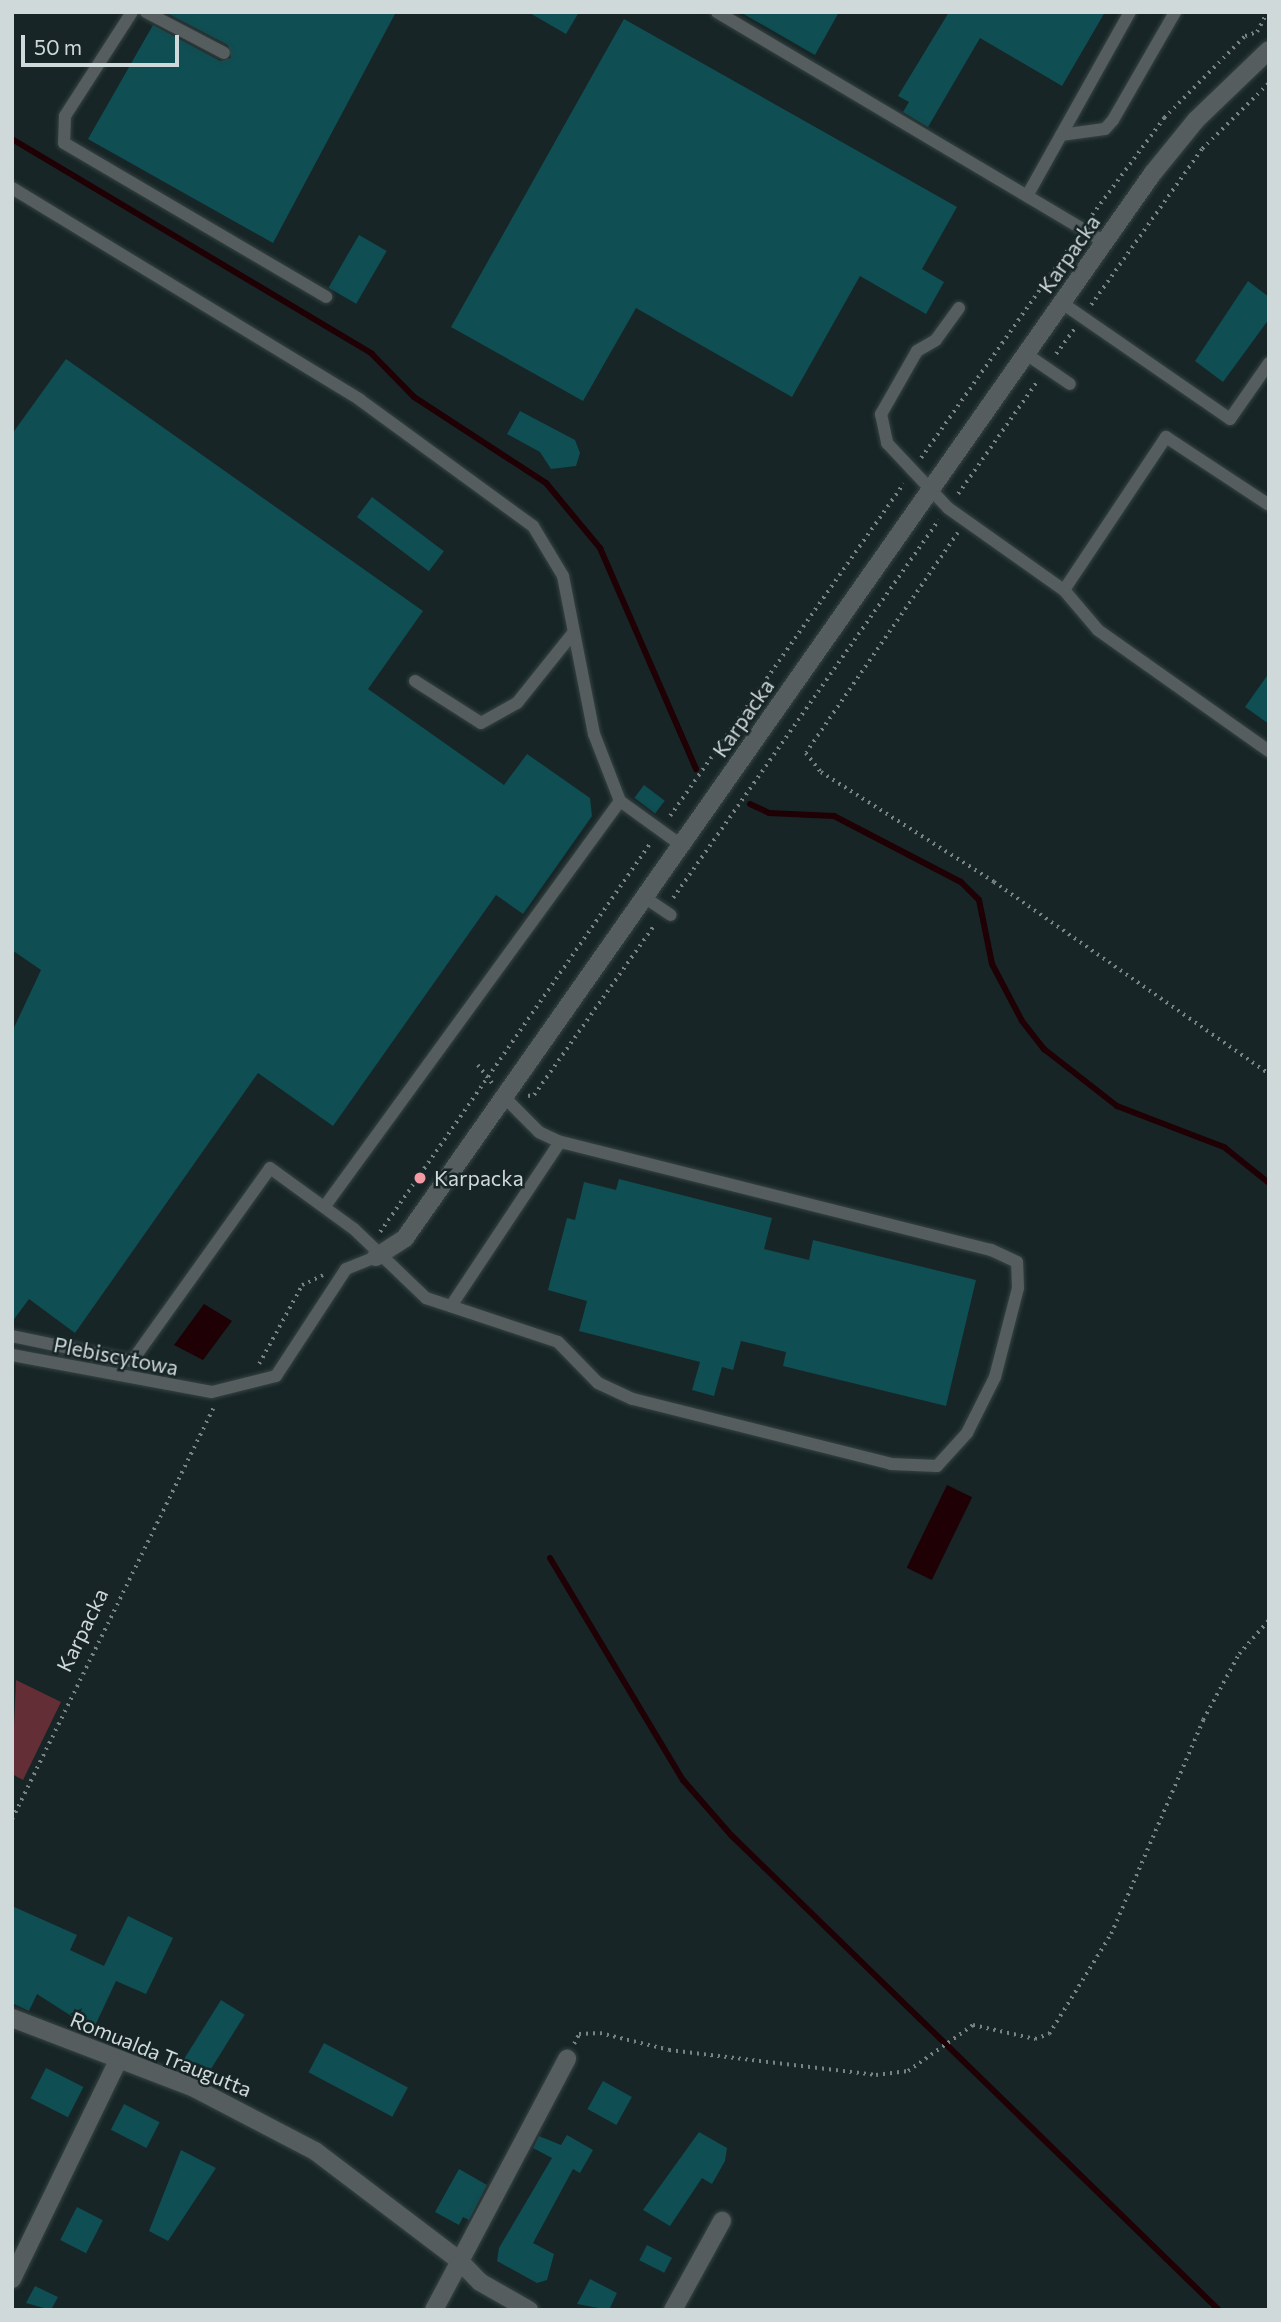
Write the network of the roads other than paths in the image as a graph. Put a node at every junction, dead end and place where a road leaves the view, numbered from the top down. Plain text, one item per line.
1 (132, 12) edge
2 (146, 12) edge
3 (718, 12) edge
4 (1130, 12) edge
5 (1175, 12) edge
6 (1269, 50) edge
7 (224, 53) dead end
8 (1061, 135) junction
9 (12, 188) edge
10 (1027, 196) junction
11 (1105, 242) junction
12 (326, 297) dead end
13 (1062, 303) junction
14 (959, 308) dead end
15 (1026, 354) junction
16 (1269, 363) edge
17 (1070, 384) dead end
18 (931, 489) junction
19 (1269, 505) edge
20 (1064, 590) junction
21 (573, 633) junction
22 (415, 681) dead end
23 (1269, 751) edge
24 (620, 801) junction
25 (681, 845) junction
26 (644, 897) junction
27 (668, 913) road end
28 (504, 1097) junction
29 (559, 1142) junction
30 (325, 1206) junction
31 (376, 1257) junction
32 (452, 1306) junction
33 (12, 1335) edge
34 (12, 1355) edge
35 (212, 1392) joint
36 (12, 2018) edge
37 (567, 2059) road end
38 (117, 2063) junction
39 (722, 2221) dead end
40 (460, 2261) junction
41 (12, 2279) edge
42 (434, 2310) edge
43 (529, 2310) edge
44 (673, 2310) edge

1 - 12 lane
2 - 7 lane
3 - 10 lane
4 - 8 lane
5 - 8 lane
6 - 11 street, Karpacka
8 - 10 lane
9 - 21 lane
10 - 11 lane
11 - 13 street, Karpacka
13 - 15 street, Karpacka
13 - 16 lane
14 - 18 lane
15 - 17 lane
15 - 18 street, Karpacka
18 - 20 lane
18 - 25 street, Karpacka
19 - 20 lane
20 - 23 lane
21 - 22 lane
21 - 24 lane
24 - 25 lane
24 - 30 lane
25 - 26 street, Karpacka
26 - 27 lane
26 - 28 street, Karpacka
28 - 29 lane
28 - 31 street, Karpacka
29 - 32 lane
29 - 32 lane
30 - 31 lane
30 - 33 lane
31 - 32 lane
31 - 35 lane, Karpacka
34 - 35 lane, Plebiscytowa
36 - 38 street, Romualda Traugutta
37 - 40 street
38 - 40 street, Romualda Traugutta
38 - 41 street
39 - 44 street
40 - 42 street
40 - 43 street, Romualda Traugutta

